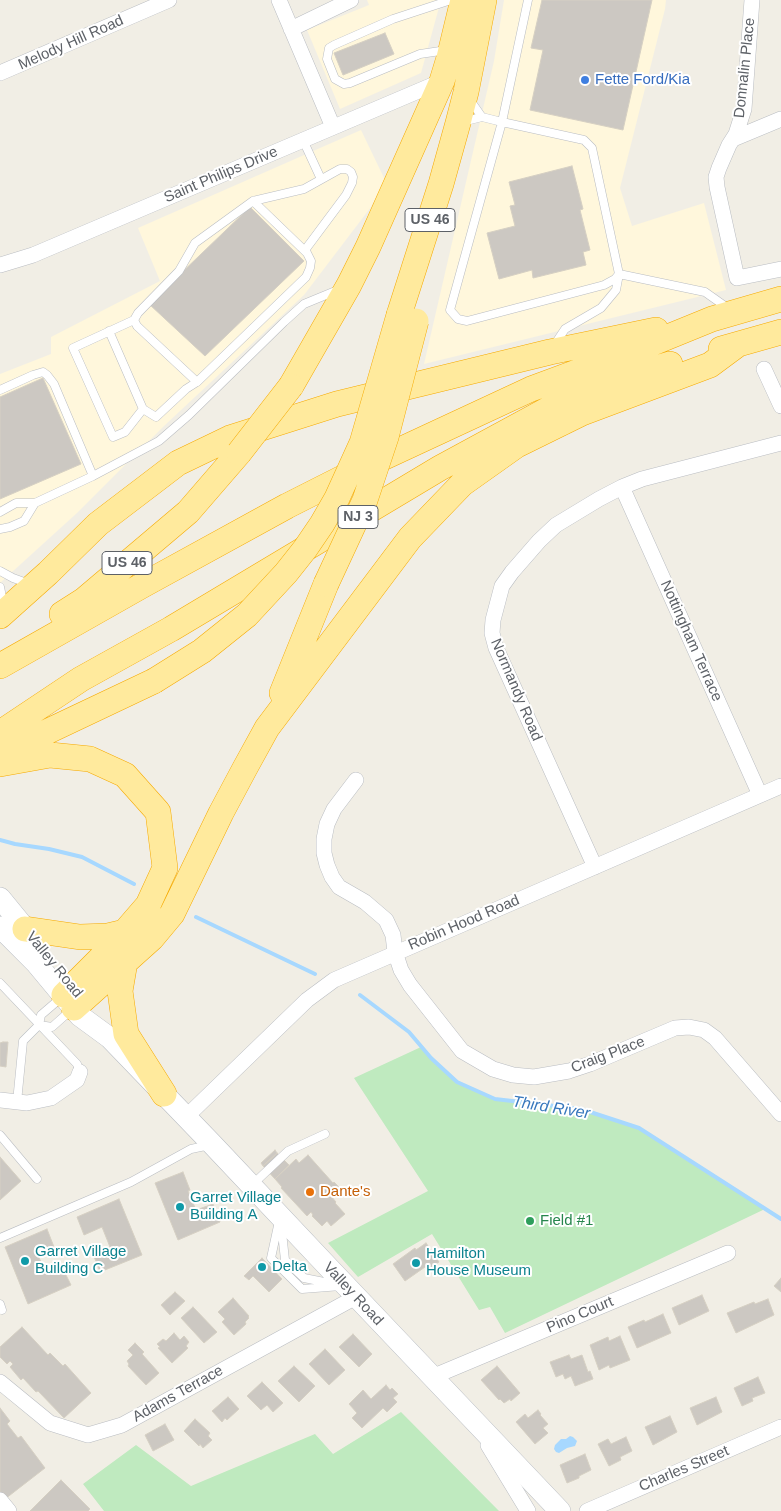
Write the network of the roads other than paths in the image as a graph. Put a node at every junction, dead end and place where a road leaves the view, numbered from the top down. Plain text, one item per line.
1 (169, 0) edge
2 (279, 0) edge
3 (352, 0) edge
4 (450, 0) edge
5 (463, 0) edge
6 (484, 0) edge
7 (528, 0) edge
8 (752, 0) edge
9 (291, 29) junction
10 (451, 49) junction
11 (0, 74) edge
12 (442, 81) junction
13 (466, 92) junction
14 (482, 117) junction
15 (781, 119) edge
16 (502, 122) junction
17 (333, 127) junction
18 (456, 133) junction
19 (733, 139) junction
20 (303, 140) junction
21 (321, 179) junction
22 (253, 201) junction
23 (305, 250) junction
24 (0, 265) edge
25 (781, 270) edge
26 (619, 274) junction
27 (349, 285) junction
28 (781, 299) edge
29 (723, 316) junction
30 (408, 318) junction
31 (134, 320) junction
32 (109, 331) junction
33 (781, 332) edge
34 (737, 345) junction
35 (550, 352) junction
36 (764, 369) dead end
37 (197, 382) junction
38 (0, 390) edge
39 (781, 406) edge
40 (143, 410) junction
41 (781, 443) edge
42 (93, 476) junction
43 (622, 487) junction
44 (35, 503) junction
45 (0, 512) edge
46 (0, 529) edge
47 (0, 571) edge
48 (43, 578) junction
49 (0, 587) edge
50 (1, 615) edge
51 (0, 655) edge
52 (0, 666) edge
53 (268, 728) junction
54 (0, 733) edge
55 (0, 754) edge
56 (0, 764) edge
57 (356, 780) dead end
58 (781, 786) edge
59 (760, 795) junction
60 (595, 867) junction
61 (0, 898) edge
62 (0, 927) edge
63 (25, 929) junction
64 (124, 932) junction
65 (395, 952) junction
66 (125, 962) junction
67 (0, 983) edge
68 (73, 997) junction
69 (39, 1026) junction
70 (80, 1072) joint
71 (164, 1094) junction
72 (0, 1100) edge
73 (17, 1102) junction
74 (781, 1114) edge
75 (186, 1117) junction
76 (325, 1134) dead end
77 (0, 1136) edge
78 (213, 1145) junction
79 (36, 1179) dead end
80 (252, 1186) junction
81 (280, 1216) junction
82 (0, 1238) edge
83 (728, 1253) dead end
84 (351, 1291) junction
85 (432, 1378) junction
86 (0, 1382) edge
87 (475, 1422) junction
88 (781, 1427) edge
89 (0, 1500) edge
90 (8, 1511) edge
91 (528, 1511) edge
92 (560, 1511) edge
93 (588, 1511) edge

1 - 11 street, Melody Hill Road
2 - 9 street
3 - 9 street
4 - 10 lane
5 - 10 highway, US 46
6 - 13 highway, US 46
7 - 16 lane
8 - 19 street, Donnalin Place
9 - 17 street
10 - 12 highway, US 46
12 - 17 street, Saint Philips Drive
12 - 27 highway, US 46
13 - 14 lane
13 - 18 highway, US 46
14 - 16 lane
14 - 18 lane
15 - 19 street
16 - 26 lane
16 - 26 lane
17 - 20 street, Saint Philips Drive
18 - 30 highway, US 46
19 - 25 street, Donnalin Place
20 - 21 lane
20 - 24 street, Saint Philips Drive
21 - 22 lane
21 - 23 lane
22 - 23 lane
22 - 31 lane
23 - 37 lane
26 - 29 lane
26 - 35 lane
27 - 42 lane
27 - 51 highway, US 46, bridge
28 - 29 highway, NJ 3
29 - 35 highway
29 - 52 highway, NJ 3
30 - 53 highway, bridge
30 - 55 highway, US 46, bridge
31 - 32 lane
31 - 37 lane
32 - 40 lane
32 - 40 lane
33 - 34 highway, NJ 3
34 - 53 highway
34 - 54 highway, NJ 3
35 - 48 highway
36 - 39 street
37 - 40 lane
38 - 42 lane
41 - 43 street, Normandy Road
42 - 44 lane
43 - 59 street, Nottingham Terrace
43 - 60 street, Normandy Road
44 - 45 lane
44 - 46 lane
47 - 48 lane
48 - 50 highway
49 - 50 lane
53 - 66 highway
56 - 64 highway
57 - 65 street, Craig Place
58 - 59 street, Robin Hood Road
59 - 60 street, Robin Hood Road
60 - 65 street, Robin Hood Road
61 - 63 main road, Valley Road
62 - 68 main road, Valley Road
63 - 64 highway
63 - 68 main road, Valley Road
64 - 68 highway
65 - 74 street, Craig Place
65 - 75 street, Robin Hood Road
66 - 68 highway
66 - 71 highway
67 - 69 lane
68 - 69 lane
68 - 69 lane
68 - 71 main road, Valley Road
69 - 70 lane
69 - 73 lane
70 - 73 street
71 - 75 main road, Valley Road
72 - 73 street
75 - 78 main road, Valley Road
76 - 80 lane
77 - 79 lane
78 - 80 main road, Valley Road
78 - 82 lane
80 - 81 main road, Valley Road
81 - 84 main road, Valley Road
81 - 84 lane
83 - 85 street, Pino Court
84 - 85 main road, Valley Road
84 - 86 street, Adams Terrace
85 - 87 main road, Valley Road
87 - 91 street
87 - 92 main road, Valley Road
88 - 93 street, Charles Street
89 - 90 street

